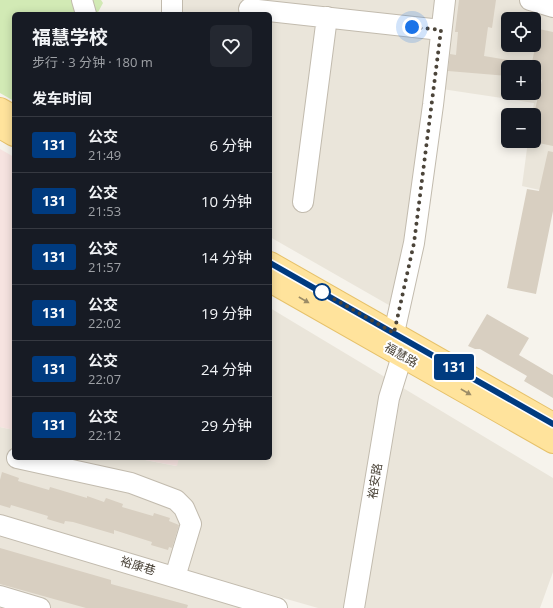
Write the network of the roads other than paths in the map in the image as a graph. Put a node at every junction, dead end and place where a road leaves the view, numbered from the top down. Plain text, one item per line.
1 (82, 0) edge
2 (172, 0) edge
3 (445, 0) edge
4 (530, 0) edge
5 (553, 7) edge
6 (249, 9) dead end
7 (85, 12) edge
8 (172, 12) edge
9 (327, 17) junction
10 (441, 30) junction
11 (0, 109) edge
12 (12, 116) edge
13 (0, 127) edge
14 (12, 134) edge
15 (303, 202) dead end
16 (272, 264) edge
17 (272, 282) edge
18 (394, 333) junction
19 (402, 356) junction
20 (553, 424) edge
21 (553, 442) edge
22 (0, 455) edge
23 (12, 458) edge
24 (26, 460) edge
25 (0, 525) edge
26 (175, 577) junction
27 (0, 596) edge
28 (238, 602) edge
29 (40, 608) edge
30 (276, 608) edge
31 (354, 608) edge

1 - 7 street
2 - 8 street
3 - 10 street
4 - 5 street
6 - 9 street
9 - 10 street
9 - 15 street
10 - 18 street
11 - 12 main road
13 - 14 main road
16 - 18 main road, 福慧路
17 -> 19 main road, 福慧路
18 - 20 main road, 福慧路
19 -> 21 main road, 福慧路
19 - 31 street, 裕安路
22 - 23 street
24 - 26 street
25 - 26 street, 裕康巷
26 - 28 street, 裕康巷
27 - 29 street
28 - 30 street, 裕康巷

